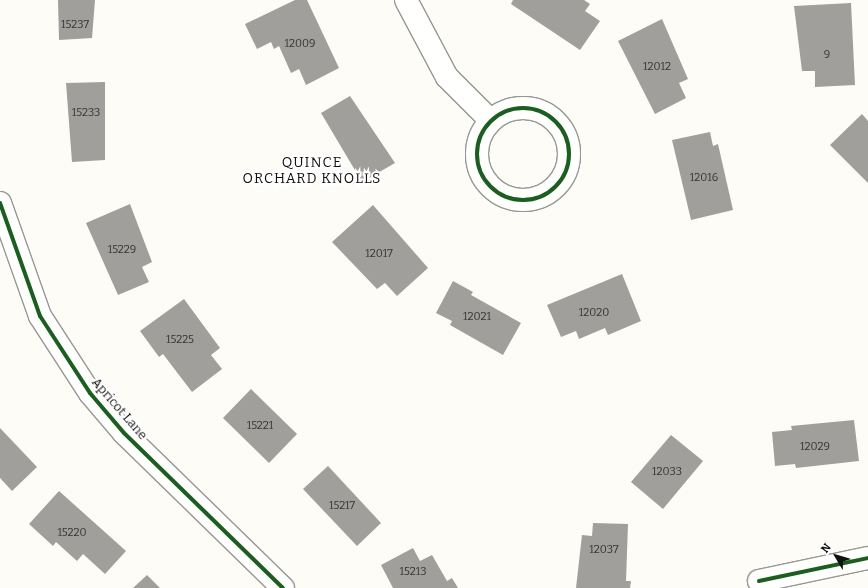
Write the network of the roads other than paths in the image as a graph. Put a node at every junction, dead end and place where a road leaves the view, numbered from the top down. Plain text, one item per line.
1 (406, 0) edge
2 (490, 121) junction
3 (1, 212) edge
4 (868, 558) edge
5 (759, 581) dead end
6 (283, 588) edge

1 - 2 street
2 - 2 street
3 - 6 street, Apricot Lane
4 - 5 street

